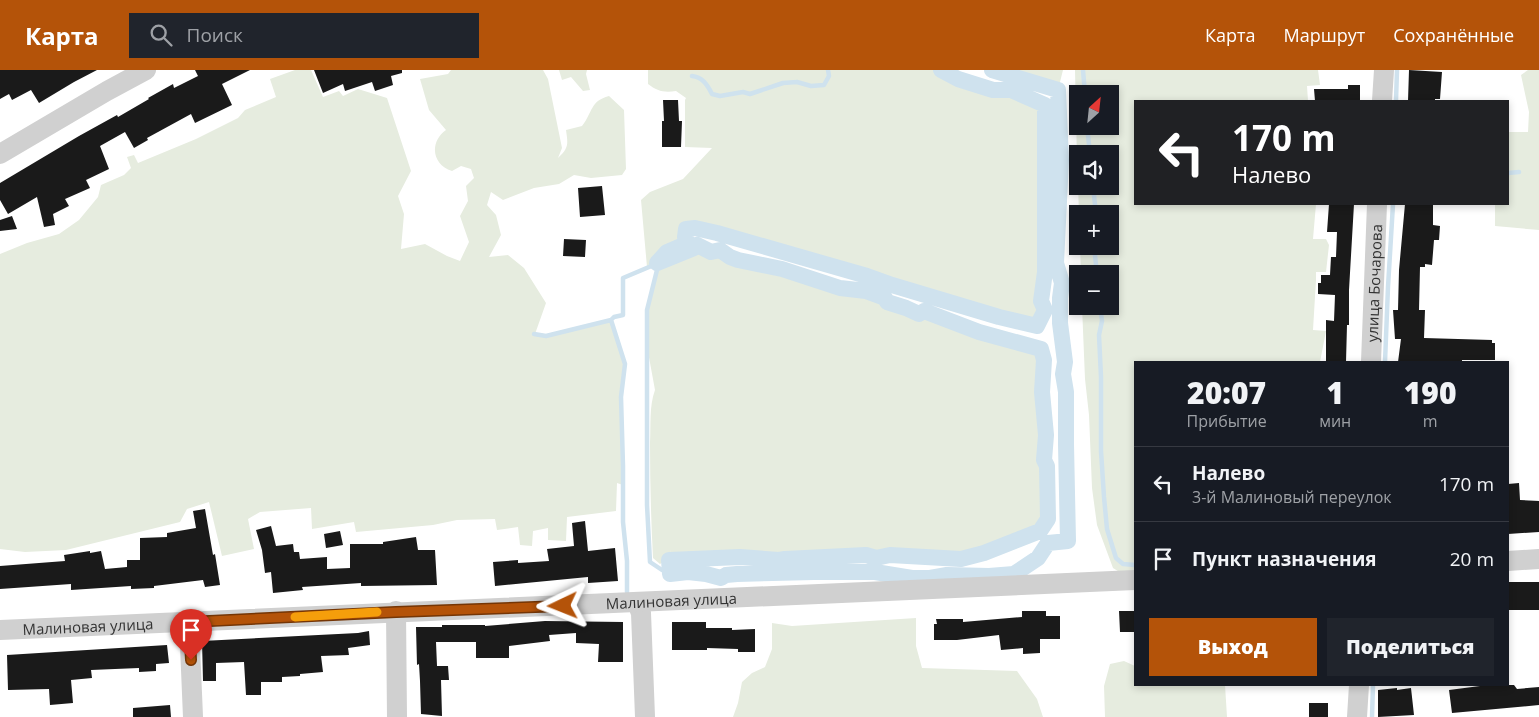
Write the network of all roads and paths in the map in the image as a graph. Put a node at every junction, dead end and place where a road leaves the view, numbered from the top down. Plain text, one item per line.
1 (146, 70) edge
2 (1384, 70) edge
3 (1382, 100) edge
4 (0, 154) edge
5 (1377, 205) edge
6 (1371, 361) edge
7 (1539, 559) edge
8 (1509, 561) edge
9 (1134, 580) edge
10 (637, 603) junction
11 (396, 612) junction
12 (189, 622) junction
13 (0, 630) edge
14 (1359, 686) edge
15 (193, 717) edge
16 (397, 717) edge
17 (645, 717) edge
18 (1358, 717) edge

1 - 4 street
2 - 3 street
5 - 6 street, улица Бочарова
7 - 8 street
9 - 10 street, Малиновая улица
10 - 11 street, Малиновая улица
10 - 17 street
11 - 12 street, Малиновая улица
11 - 16 street
12 - 13 street, Малиновая улица
12 - 15 street
14 - 18 street

